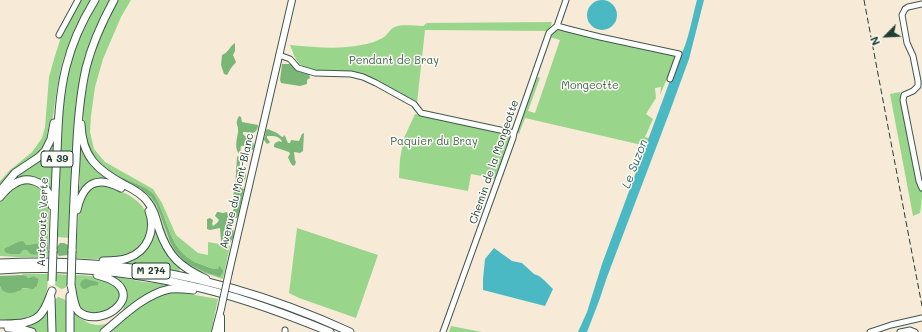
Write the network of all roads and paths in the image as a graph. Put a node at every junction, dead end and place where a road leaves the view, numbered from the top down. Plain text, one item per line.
1 (78, 0) edge
2 (95, 0) edge
3 (114, 0) edge
4 (292, 0) edge
5 (566, 0) edge
6 (922, 4) edge
7 (558, 26) junction
8 (59, 35) dead end
9 (279, 55) junction
10 (670, 79) dead end
11 (61, 96) junction
12 (80, 103) junction
13 (514, 133) junction
14 (922, 188) edge
15 (0, 191) edge
16 (0, 197) edge
17 (54, 221) junction
18 (73, 228) junction
19 (0, 258) edge
20 (20, 262) junction
21 (0, 263) edge
22 (80, 267) junction
23 (0, 270) edge
24 (71, 285) junction
25 (222, 286) junction
26 (52, 291) junction
27 (223, 294) junction
28 (221, 309) junction
29 (920, 318) edge
30 (0, 324) edge
31 (0, 328) edge
32 (32, 332) edge
33 (52, 332) edge
34 (70, 332) edge
35 (104, 332) edge
36 (215, 332) edge
37 (221, 332) edge
38 (330, 332) edge
39 (350, 332) edge
40 (443, 332) edge
41 (870, 332) edge
42 (900, 332) edge
43 (915, 332) edge

1 - 8 street
2 - 11 highway, Autoroute Verte / A 39
3 - 12 highway, A 39
4 - 9 main road, Avenue du Mont-Blanc
5 - 7 street, Chemin de la Mongeotte
6 - 14 street
7 - 10 street
7 - 13 street, Chemin de la Mongeotte
9 - 13 street
9 - 28 main road, Avenue du Mont-Blanc, bridge
11 - 15 highway
11 - 17 highway, Autoroute Verte / A 39
12 - 18 highway, A 39
12 - 25 highway
13 - 40 street, Chemin de la Mongeotte
16 - 17 highway
17 - 26 highway, Autoroute Verte / A 39, bridge
18 - 22 highway
18 - 24 highway, A 39, bridge
19 - 20 highway
20 - 21 highway, M 274
20 - 22 highway, M 274
22 - 23 highway, M 274
22 - 24 highway
22 - 25 highway, M 274
22 - 27 highway, M 274
24 - 34 highway, A 39
25 - 39 highway, M 274
26 - 30 highway
26 - 33 highway, Autoroute Verte / A 39
27 - 35 highway
27 - 38 highway, M 274
28 - 36 main road
28 - 37 main road, Avenue du Mont-Blanc
29 - 41 street
31 - 32 highway
42 - 43 street

